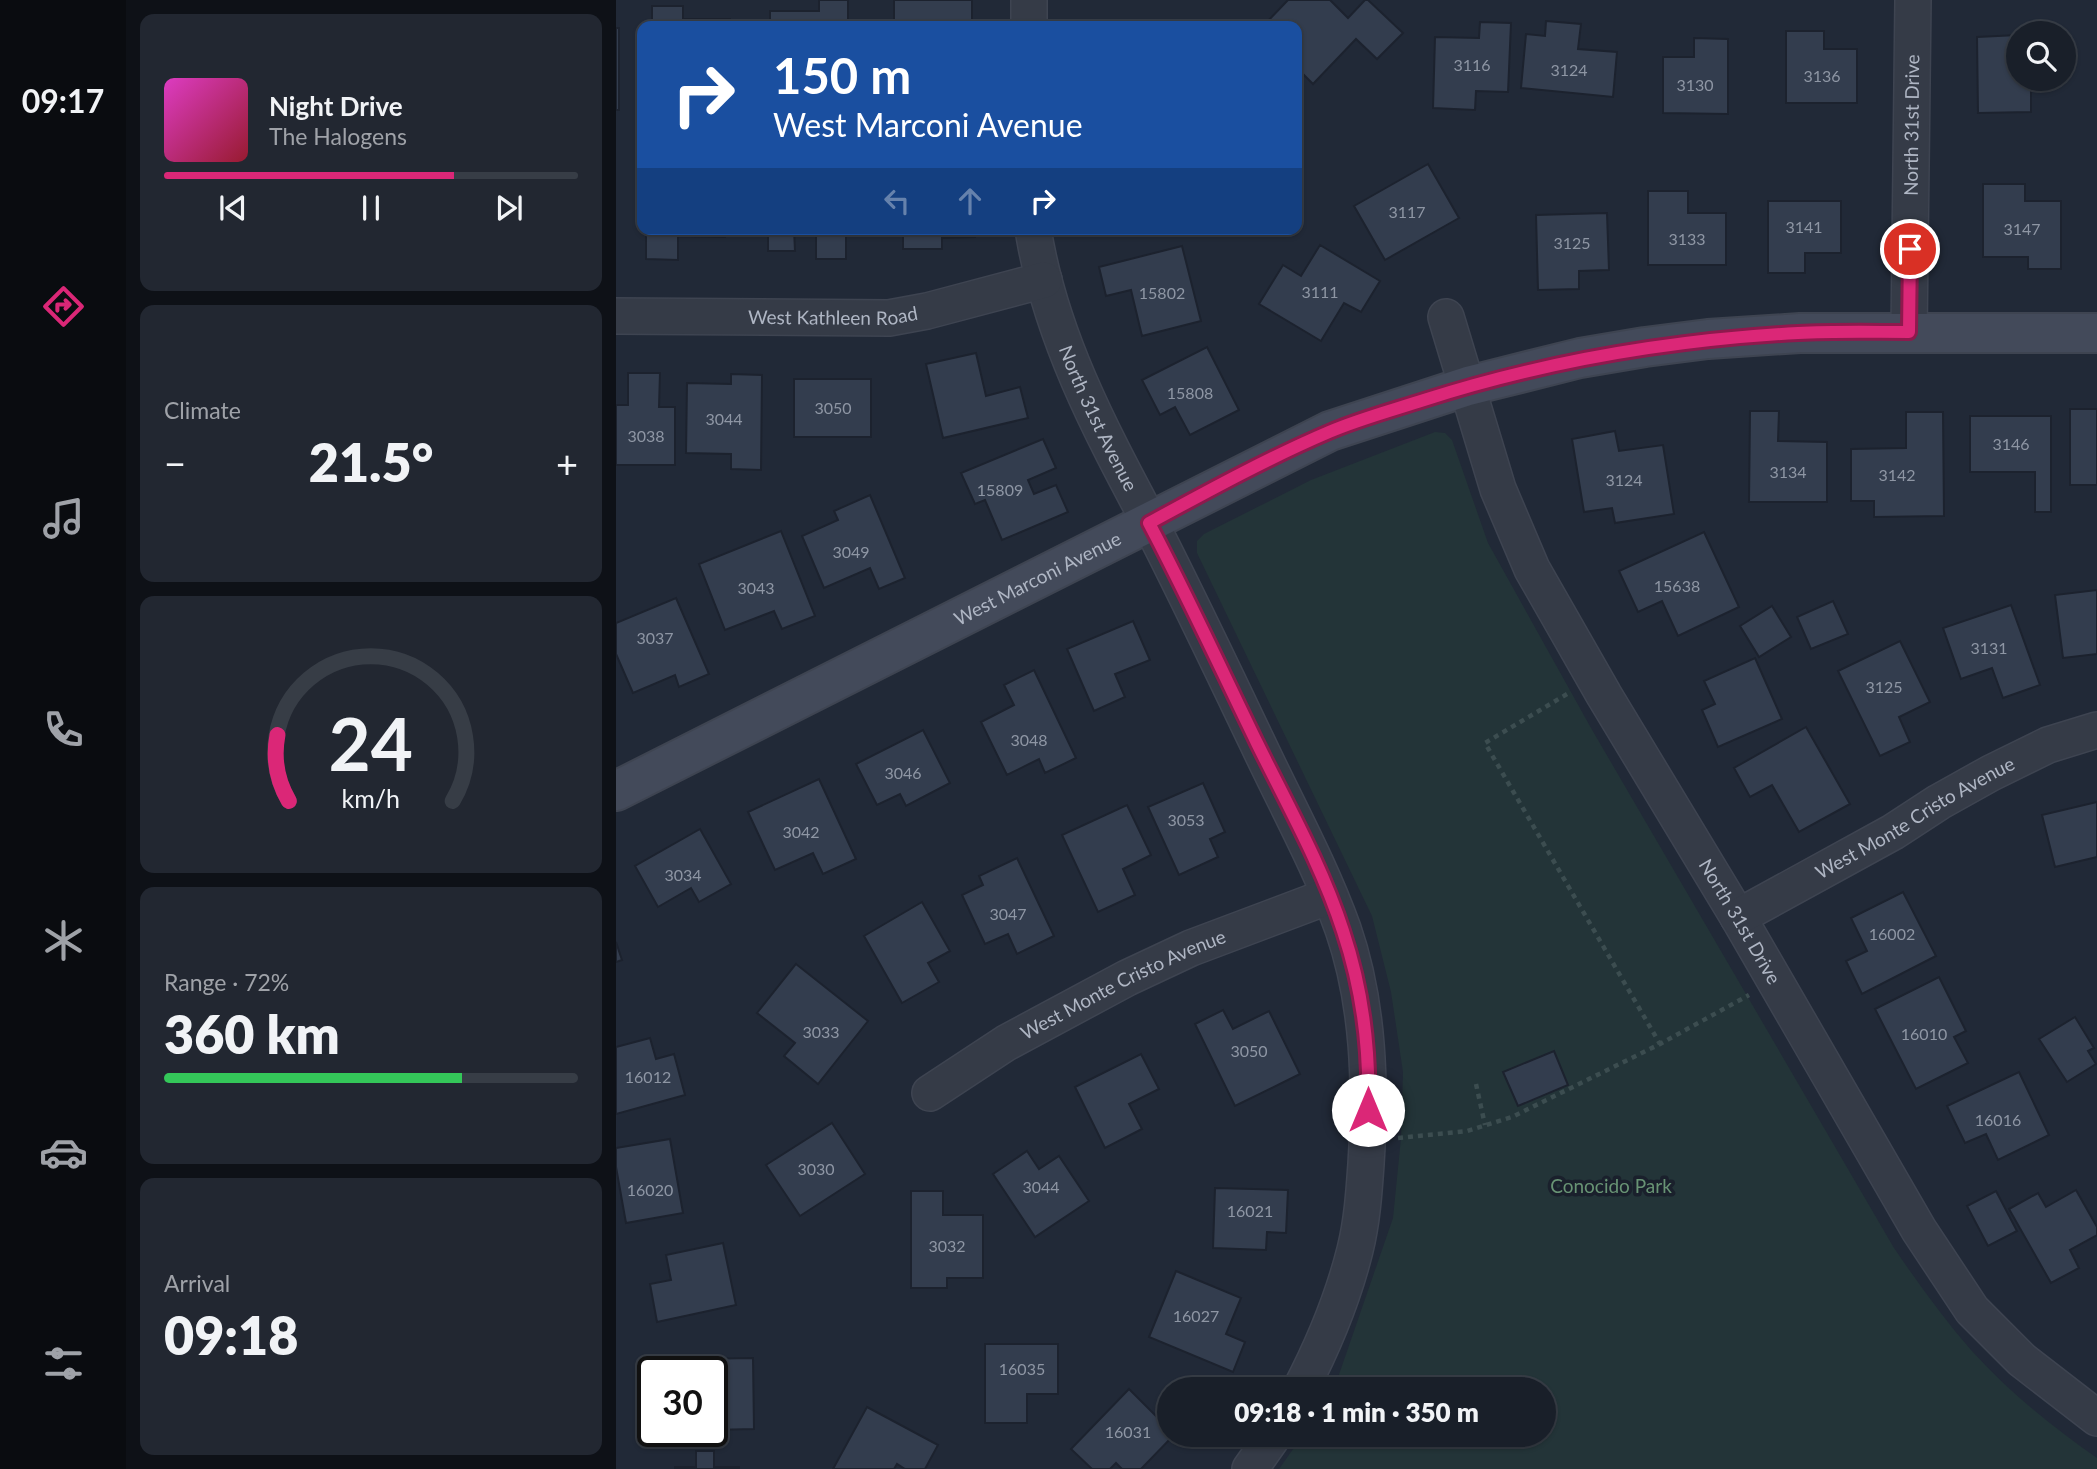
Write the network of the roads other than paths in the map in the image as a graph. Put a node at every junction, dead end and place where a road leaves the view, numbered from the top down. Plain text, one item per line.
1 (1029, 0) edge
2 (1913, 0) edge
3 (1030, 21) edge
4 (1034, 235) edge
5 (1044, 280) junction
6 (616, 316) edge
7 (1446, 317) dead end
8 (1909, 332) junction
9 (2097, 333) edge
10 (1468, 386) junction
11 (1149, 523) junction
12 (2097, 730) edge
13 (616, 791) edge
14 (1329, 896) junction
15 (1738, 917) junction
16 (930, 1093) dead end
17 (1307, 1377) edge
18 (2093, 1408) edge
19 (1266, 1447) edge
20 (1250, 1469) edge

1 - 3 street
2 - 8 street, North 31st Drive
4 - 5 street, North 31st Avenue
5 - 6 street, West Kathleen Road
5 - 11 street, North 31st Avenue
7 - 10 street
8 - 9 street, West Marconi Avenue
8 - 10 street, West Marconi Avenue
10 - 11 street, West Marconi Avenue
10 - 15 street, North 31st Drive
11 - 13 street, West Marconi Avenue
11 - 14 street, North 31st Avenue
12 - 15 street, West Monte Cristo Avenue
14 - 16 street, West Monte Cristo Avenue
14 - 17 street, North 31st Avenue
15 - 18 street, North 31st Drive
19 - 20 street

